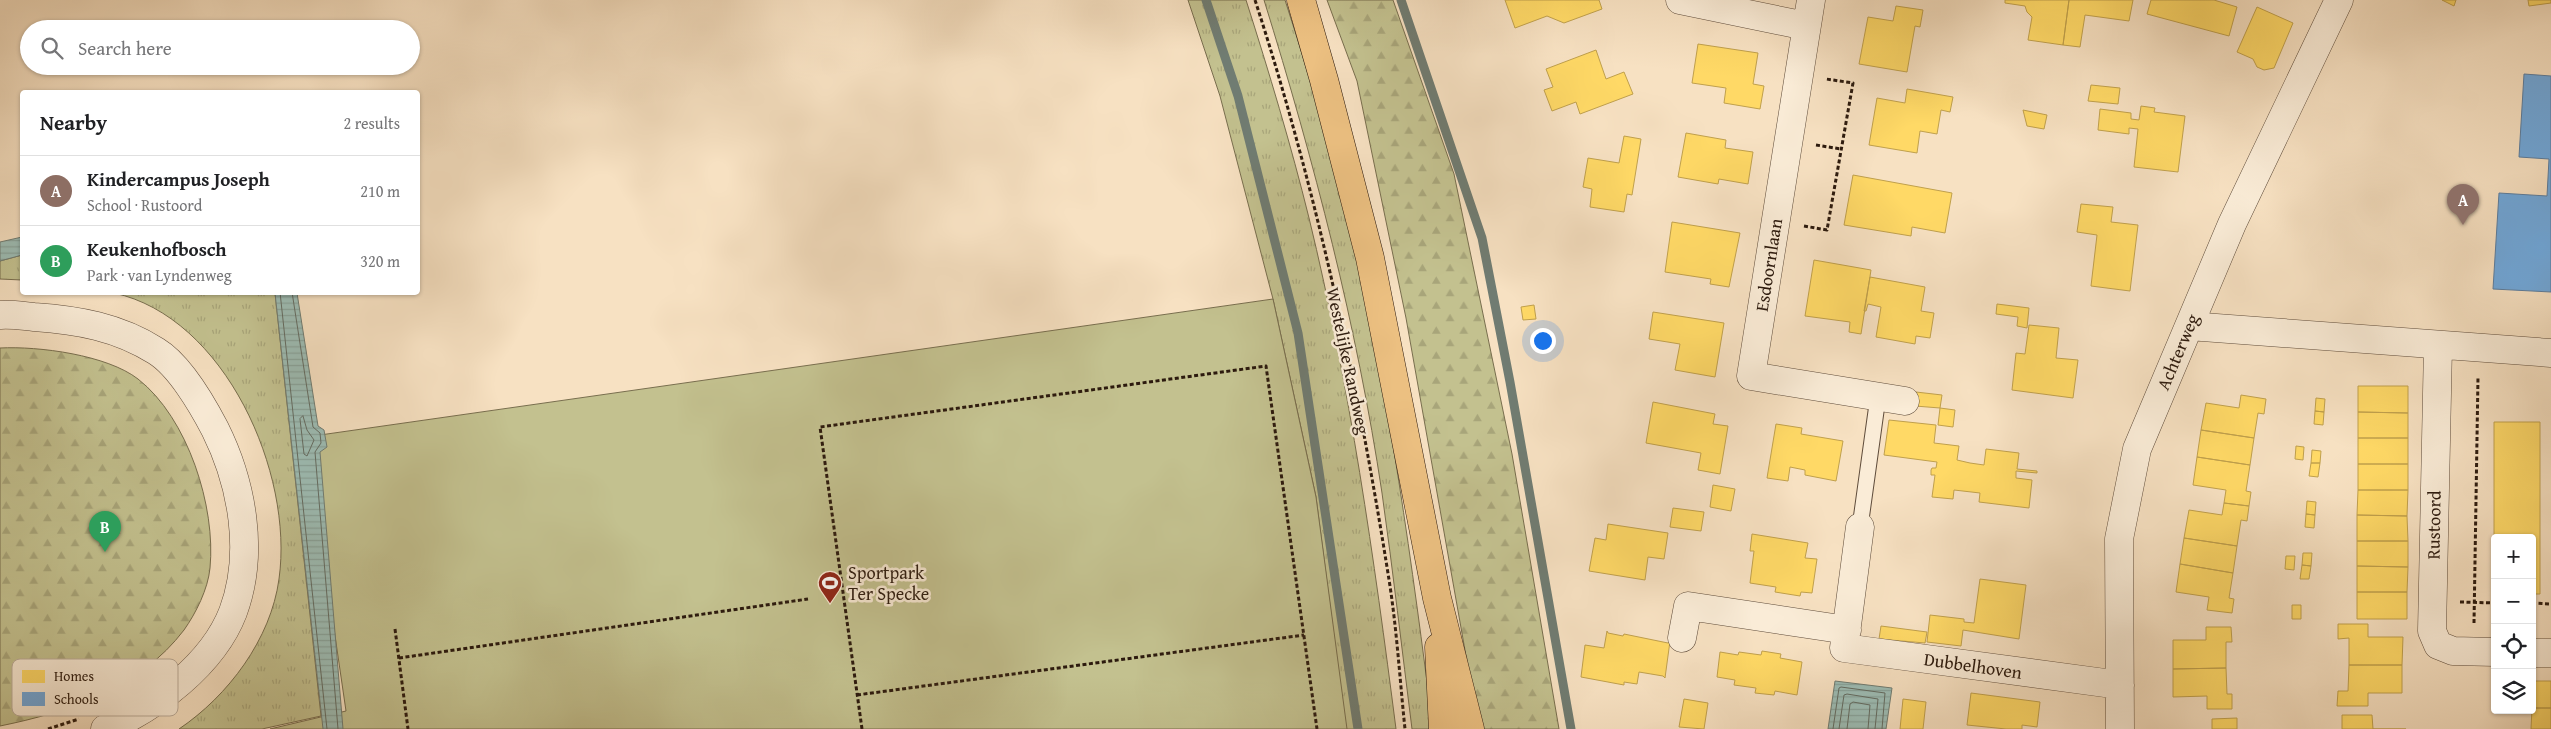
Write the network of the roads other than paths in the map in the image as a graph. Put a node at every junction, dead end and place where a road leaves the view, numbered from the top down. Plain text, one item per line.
1 (1301, 0) edge
2 (1680, 0) edge
3 (2339, 0) edge
4 (1808, 13) edge
5 (0, 315) edge
6 (2188, 326) junction
7 (2449, 347) junction
8 (2551, 353) edge
9 (1878, 397) junction
10 (1905, 401) dead end
11 (1860, 527) joint
12 (1437, 598) junction
13 (1847, 630) junction
14 (1682, 638) dead end
15 (2484, 652) edge
16 (2536, 653) edge
17 (2551, 653) edge
18 (178, 685) edge
19 (2120, 685) junction
20 (134, 716) edge
21 (94, 724) edge
22 (1443, 729) edge
23 (1470, 729) edge
24 (2120, 729) edge

1 - 12 main road
2 - 4 street, Esdoornlaan
3 - 6 street, Achterweg
4 - 9 street, Esdoornlaan
5 - 18 street
6 - 7 street
6 - 19 street, Achterweg
7 - 8 street
7 - 15 street, Rustoord
9 - 10 street, Esdoornlaan
9 - 11 lane
11 - 13 street, Dubbelhoven
12 - 22 main road
12 - 23 main road
13 - 14 street
13 - 19 street, Dubbelhoven
16 - 17 street
19 - 24 street, Achterweg
20 - 21 street

